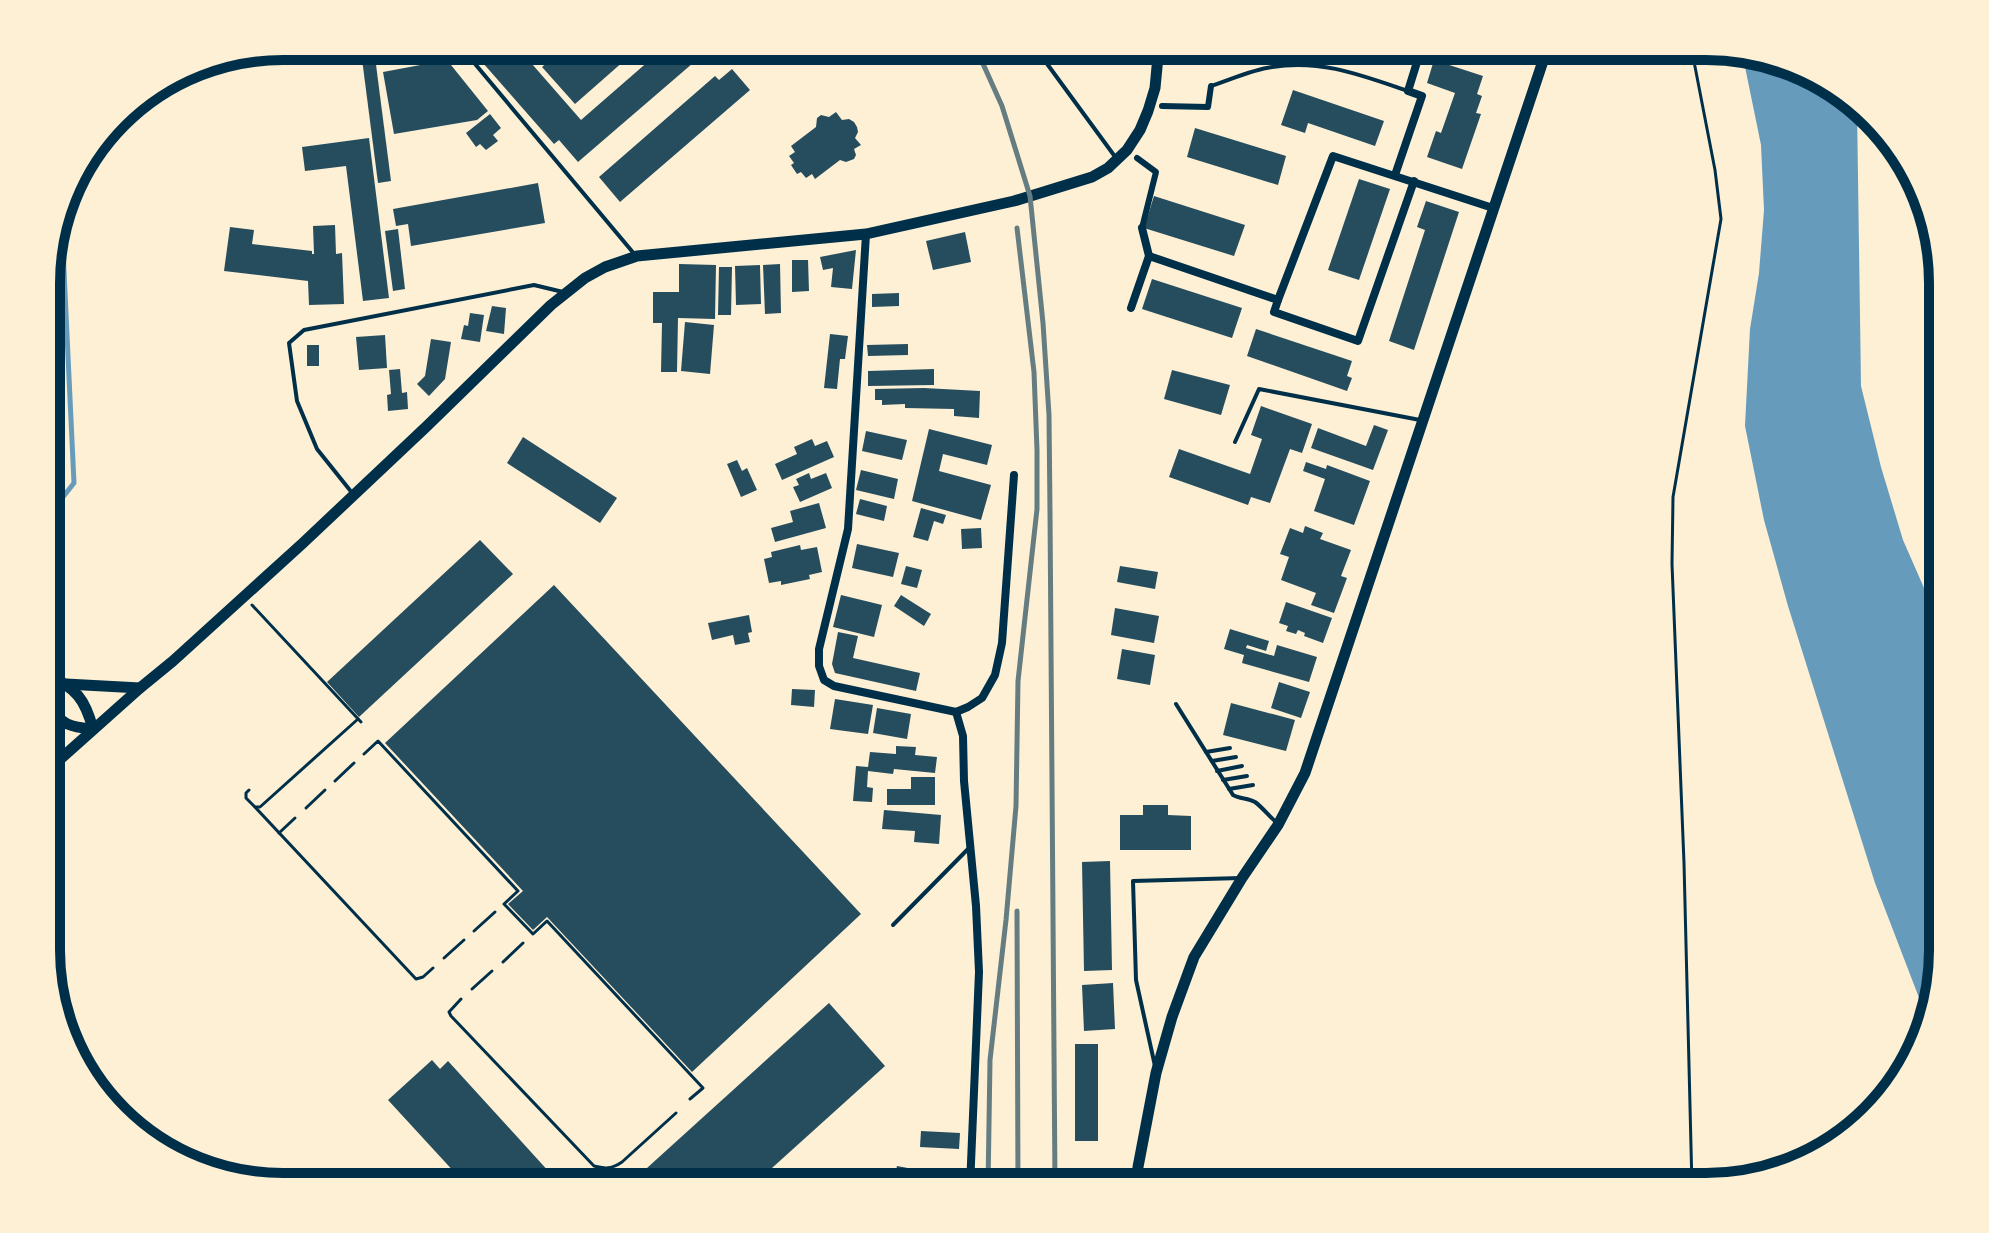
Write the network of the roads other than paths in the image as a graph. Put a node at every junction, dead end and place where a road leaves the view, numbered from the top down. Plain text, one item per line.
1 (472, 60) edge
2 (1044, 60) edge
3 (1158, 60) edge
4 (1418, 60) edge
5 (1543, 60) edge
6 (1211, 86) joint
7 (1408, 91) junction
8 (1162, 106) dead end
9 (1137, 158) dead end
10 (1118, 160) junction
11 (1395, 175) junction
12 (1414, 181) junction
13 (1493, 208) junction
14 (1142, 228) joint
15 (866, 234) junction
16 (637, 256) junction
17 (1149, 256) junction
18 (566, 293) junction
19 (1278, 300) junction
20 (1131, 308) dead end
21 (1422, 420) junction
22 (1235, 442) dead end
23 (1014, 475) dead end
24 (354, 495) junction
25 (60, 681) edge
26 (66, 684) junction
27 (140, 688) junction
28 (1176, 704) dead end
29 (956, 712) junction
30 (60, 719) edge
31 (93, 729) junction
32 (1230, 748) dead end
33 (1206, 752) junction
34 (1236, 757) dead end
35 (60, 759) edge
36 (1212, 761) junction
37 (1242, 766) dead end
38 (1217, 771) junction
39 (1247, 776) dead end
40 (1223, 780) junction
41 (1253, 785) dead end
42 (1229, 789) junction
43 (1278, 825) junction
44 (969, 848) junction
45 (1242, 878) junction
46 (893, 925) dead end
47 (1156, 1073) junction
48 (971, 1173) edge
49 (1138, 1173) edge

1 - 16 lane
2 - 10 lane
3 - 10 main road
4 - 7 street
5 - 13 main road
6 - 7 lane
6 - 8 street
7 - 11 street
9 - 14 street
10 - 15 main road
11 - 12 street
11 - 19 street
12 - 13 street
12 - 19 street
13 - 21 main road
14 - 17 street
15 - 16 main road
15 - 29 street
16 - 18 main road
17 - 19 street
17 - 20 street
18 - 24 main road
18 - 24 lane
21 - 22 lane
21 - 43 main road
23 - 29 street
24 - 27 main road
25 - 26 main road
26 - 27 main road
26 - 31 main road
27 - 31 main road
28 - 33 lane
29 - 44 street
30 - 31 main road
31 - 35 main road
32 - 33 lane
33 - 36 lane
34 - 36 lane
36 - 38 lane
37 - 38 lane
38 - 40 lane
39 - 40 lane
40 - 42 lane
41 - 42 lane
42 - 43 lane
43 - 45 main road
44 - 46 lane
44 - 48 street
45 - 47 main road
45 - 47 lane
47 - 49 main road

